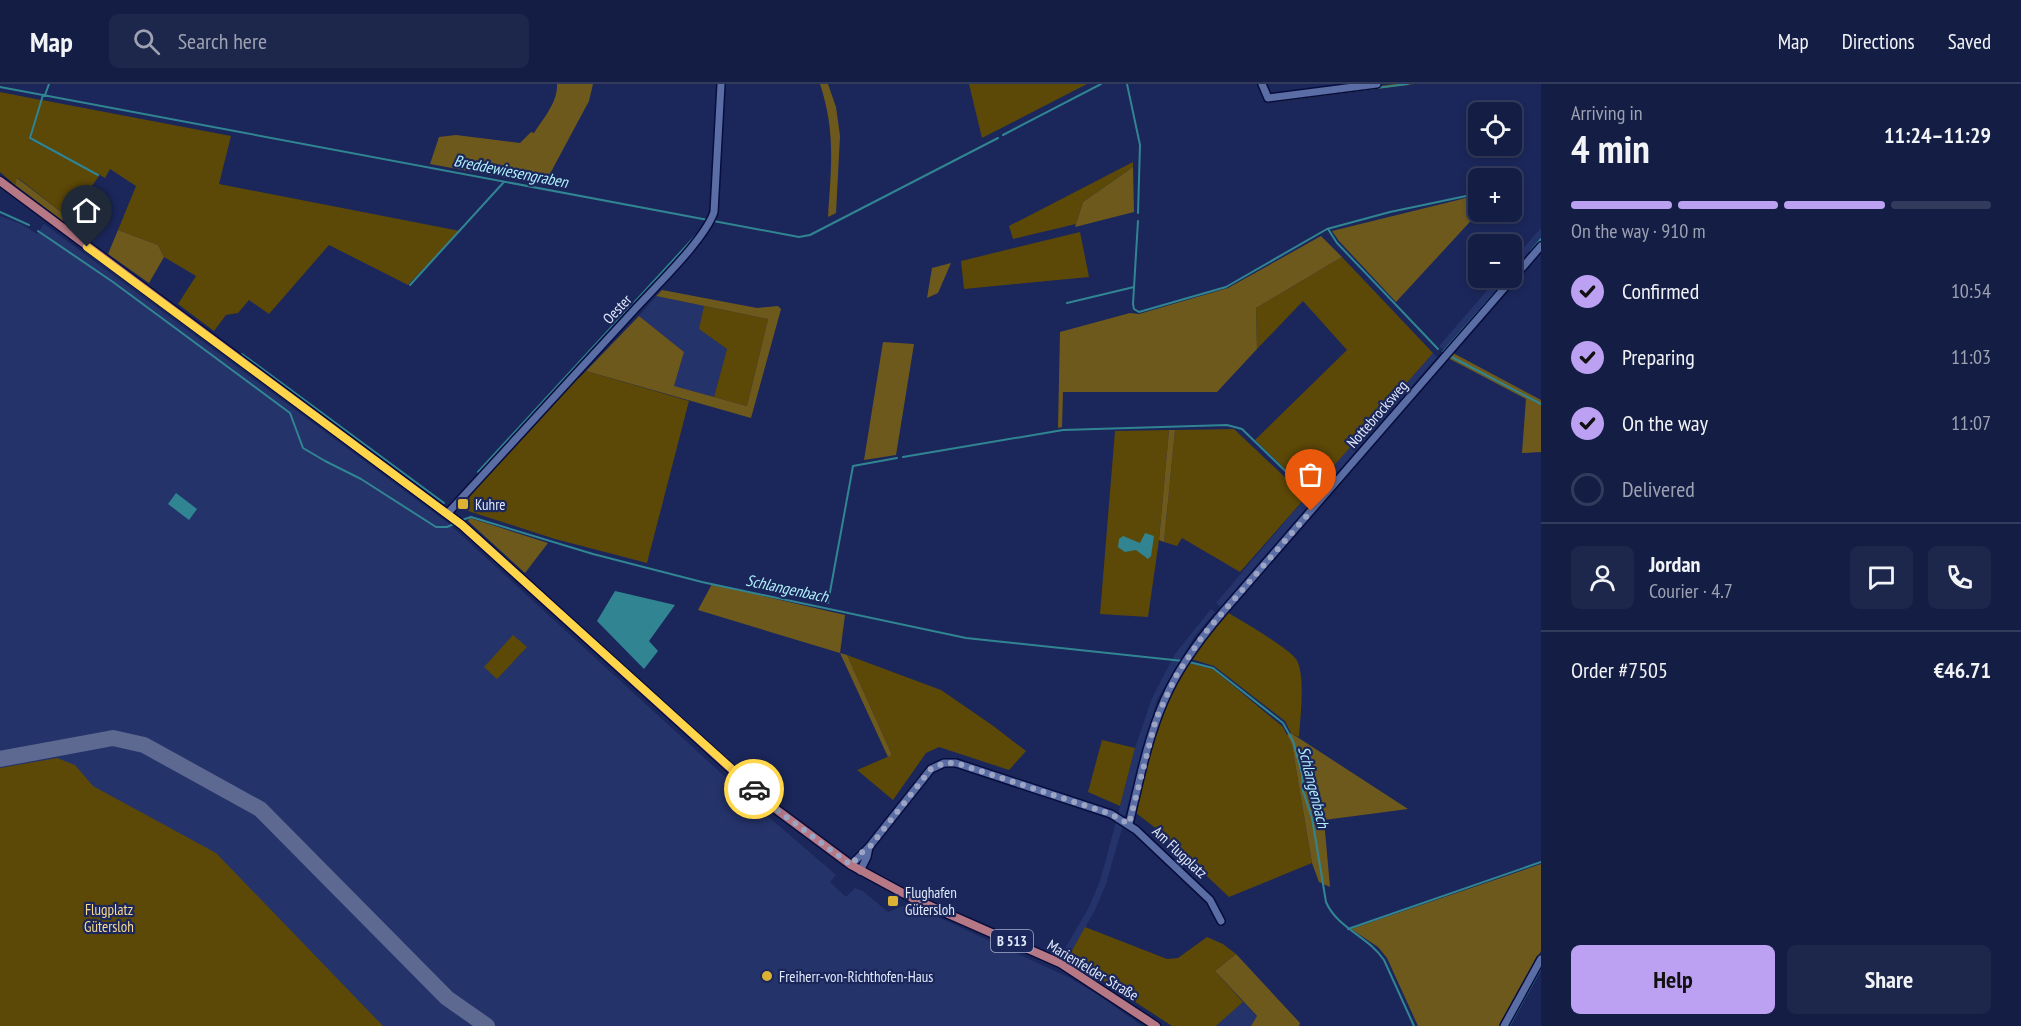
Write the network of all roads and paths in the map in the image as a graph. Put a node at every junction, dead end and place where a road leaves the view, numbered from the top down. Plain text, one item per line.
1 (721, 84) edge
2 (1262, 84) edge
3 (1377, 84) edge
4 (0, 182) edge
5 (1541, 246) edge
6 (450, 516) junction
7 (1129, 824) junction
8 (869, 848) junction
9 (851, 865) junction
10 (860, 871) junction
11 (1221, 921) dead end
12 (1541, 959) edge
13 (1156, 1026) edge
14 (1504, 1026) edge

1 - 6 street, Oester
2 - 3 street
4 - 6 main road, B 513
5 - 7 street, Nottebrocksweg
6 - 9 main road, B 513
7 - 8 street, Am Flugplatz
7 - 11 street, Am Flugplatz
8 - 9 street, Am Flugplatz
8 - 10 street, Am Flugplatz
9 - 10 main road, Marienfelder Straße / B 513
10 - 13 main road, Marienfelder Straße / B 513
12 - 14 street

